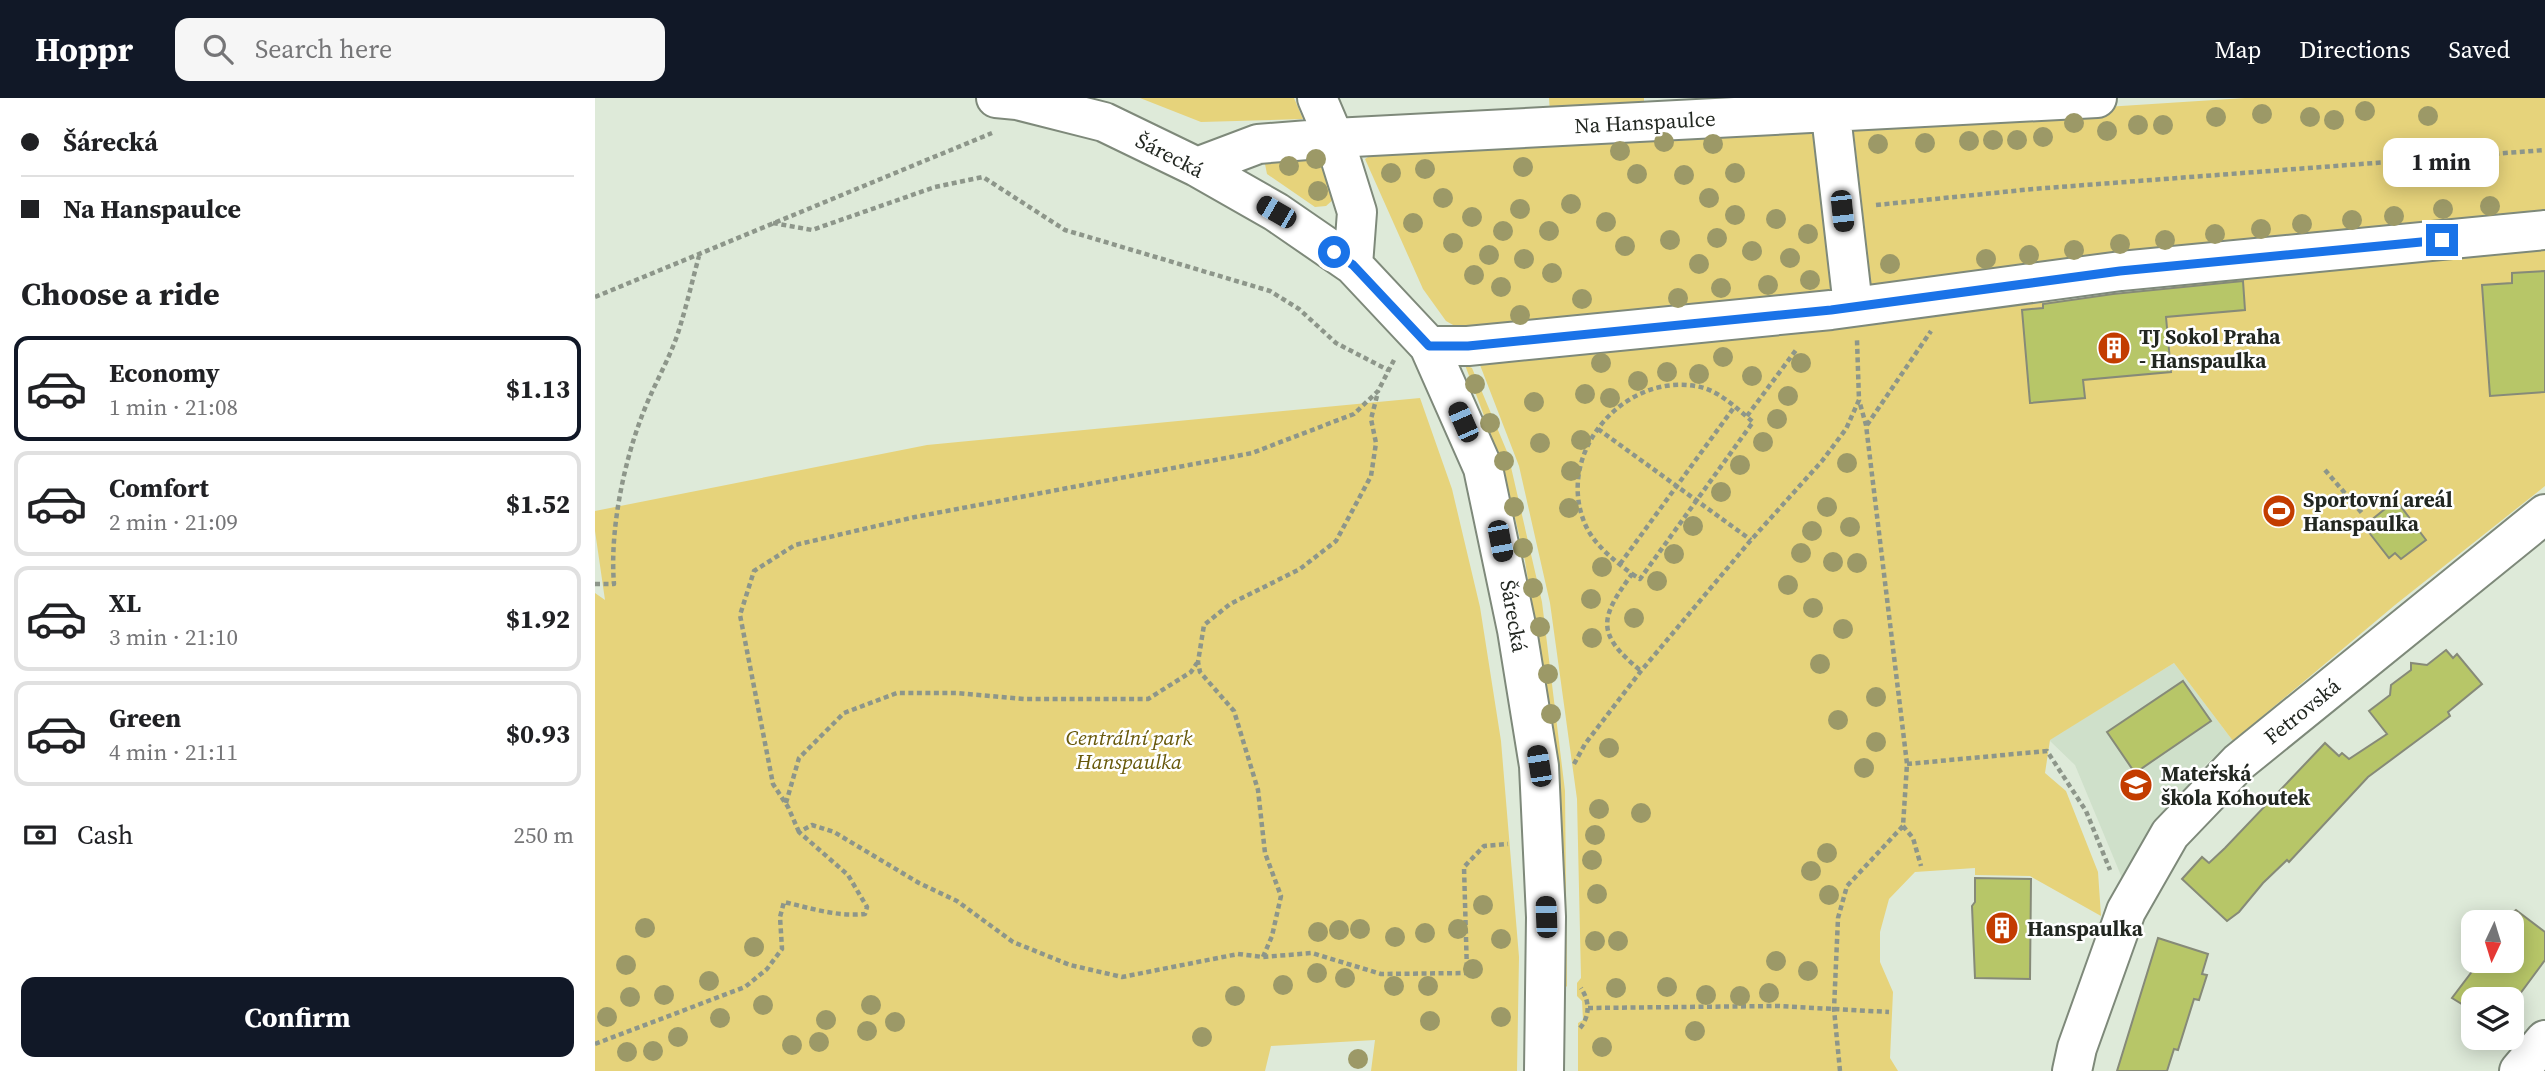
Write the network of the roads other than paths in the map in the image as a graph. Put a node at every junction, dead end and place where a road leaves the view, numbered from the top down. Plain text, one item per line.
1 (1317, 98) edge
2 (2097, 98) edge
3 (1007, 99) edge
4 (1830, 106) edge
5 (1334, 138) junction
6 (1197, 167) junction
7 (2545, 230) edge
8 (1353, 265) junction
9 (1853, 306) junction
10 (1412, 352) junction
11 (2545, 514) edge
12 (2545, 1040) edge
13 (1544, 1071) edge
14 (2072, 1071) edge
15 (2519, 1071) edge

1 - 5 street
2 - 4 street, Na Hanspaulce
3 - 6 street, Šárecká
4 - 5 street, Na Hanspaulce
4 - 9 street
5 - 6 street, Na Hanspaulce
5 - 8 street
6 - 8 street, Šárecká
7 - 9 street
8 - 10 street, Šárecká
9 - 10 street
10 - 13 street, Šárecká
11 - 14 street, Fetrovská
12 - 15 street

